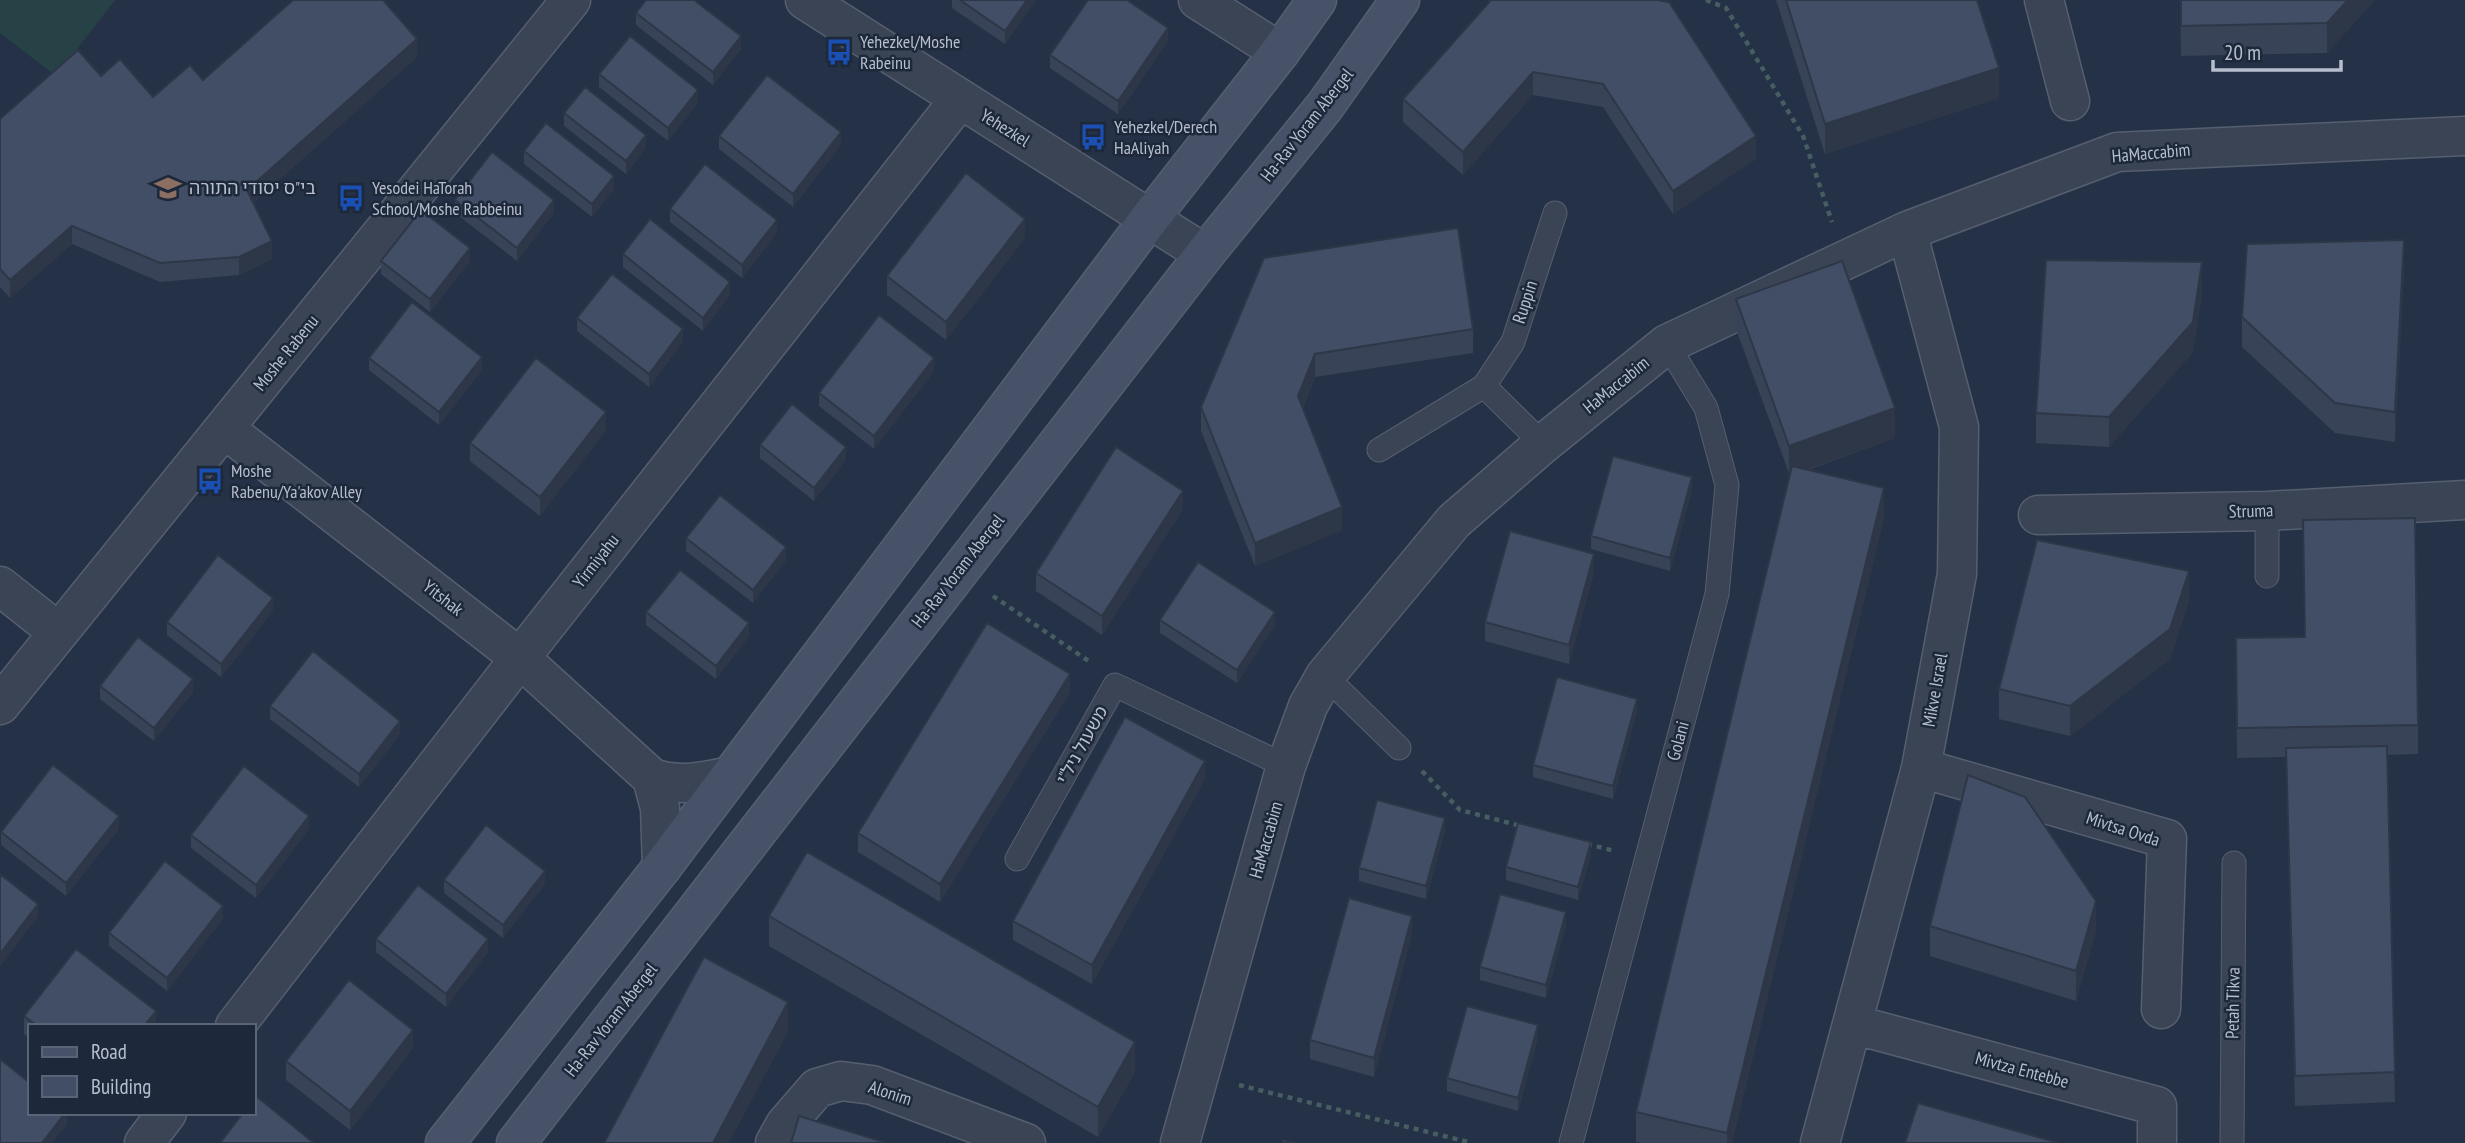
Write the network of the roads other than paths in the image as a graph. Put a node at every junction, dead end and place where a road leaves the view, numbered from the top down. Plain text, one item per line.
1 (571, 0) edge
2 (805, 0) edge
3 (1198, 0) edge
4 (1317, 0) edge
5 (1400, 0) edge
6 (2044, 0) edge
7 (1280, 52) junction
8 (960, 99) junction
9 (2070, 101) dead end
10 (2465, 136) edge
11 (1555, 213) dead end
12 (1150, 218) junction
13 (1907, 231) junction
14 (1205, 254) junction
15 (1667, 344) junction
16 (1484, 386) junction
17 (225, 429) junction
18 (1544, 444) junction
19 (1379, 450) dead end
20 (2465, 500) edge
21 (2267, 511) junction
22 (2038, 515) dead end
23 (2267, 576) dead end
24 (0, 586) edge
25 (58, 632) junction
26 (520, 658) junction
27 (1325, 676) junction
28 (0, 705) edge
29 (1399, 748) road end
30 (1286, 766) junction
31 (1921, 768) junction
32 (730, 776) junction
33 (652, 778) junction
34 (1017, 859) dead end
35 (2234, 863) dead end
36 (662, 867) junction
37 (2161, 1009) dead end
38 (237, 1024) edge
39 (1852, 1024) junction
40 (165, 1115) edge
41 (144, 1143) edge
42 (445, 1143) edge
43 (516, 1143) edge
44 (775, 1143) edge
45 (1026, 1143) edge
46 (1180, 1143) edge
47 (1572, 1143) edge
48 (1819, 1143) edge
49 (2157, 1143) edge
50 (2232, 1143) edge

1 - 17 street, Moshe Rabenu
2 - 8 street, Yehezkel
3 - 7 street
4 - 7 street
5 - 14 street, Ha-Rav Yoram Abergel
6 - 9 street
7 - 12 street
8 - 12 street, Yehezkel
8 - 26 street, Yirmiyahu
10 - 13 street, HaMaccabim
11 - 16 lane, Ruppin
12 - 14 street, Yehezkel
12 - 32 street
13 - 15 street, HaMaccabim
13 - 31 street, Mikve Israel
14 - 43 street, Ha-Rav Yoram Abergel
15 - 18 street, HaMaccabim
15 - 47 lane, Golani
16 - 18 lane
16 - 19 lane, Ruppin
17 - 25 street, Moshe Rabenu
17 - 26 street, Yitshak
18 - 27 street, HaMaccabim
20 - 21 street, Struma
21 - 22 street, Struma
21 - 23 lane
24 - 25 street
25 - 28 street, Moshe Rabenu
26 - 33 street, Yitshak
26 - 38 street, Yirmiyahu
27 - 29 lane
27 - 30 street, HaMaccabim
30 - 34 lane, משעול ניל"י
30 - 46 street, HaMaccabim
31 - 37 street, Mivtsa Ovda
31 - 39 street, Mikve Israel
32 - 33 street
32 - 36 street
33 - 36 street
35 - 50 lane, Petah Tikva
36 - 42 street
39 - 48 street, Mikve Israel
39 - 49 street, Mivtza Entebbe
40 - 41 street
44 - 45 street, Alonim

